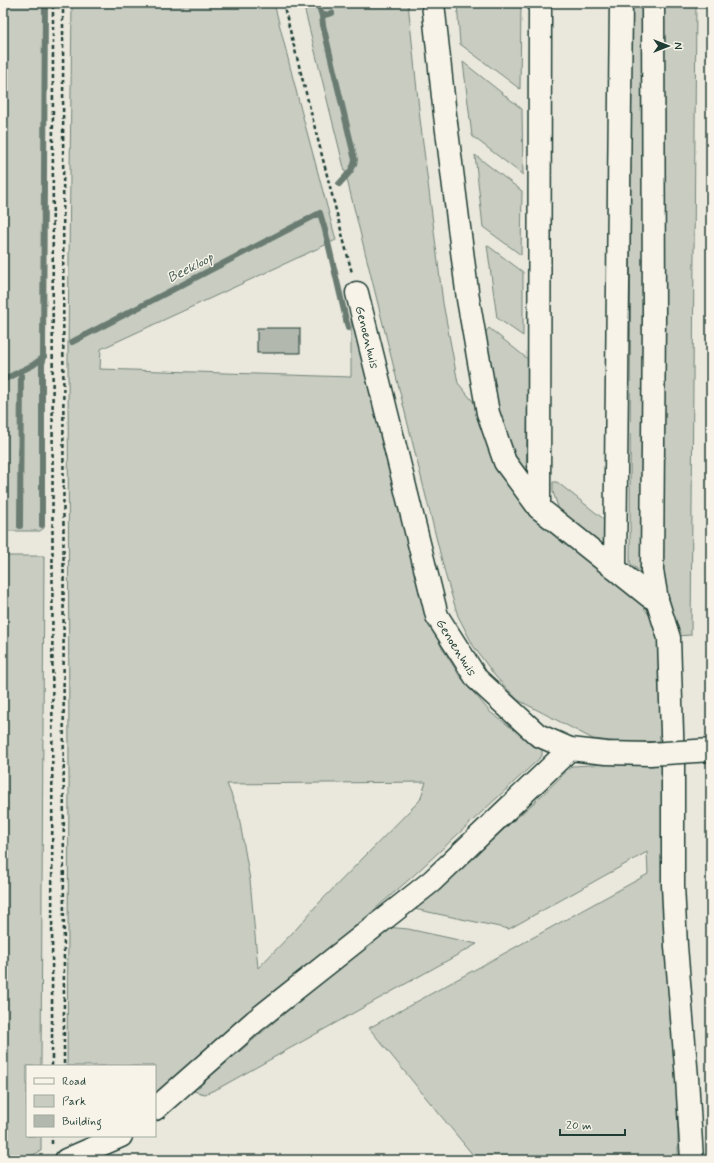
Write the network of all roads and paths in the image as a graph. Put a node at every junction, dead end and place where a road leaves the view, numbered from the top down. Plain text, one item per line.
1 (53, 3) edge
2 (63, 3) edge
3 (283, 3) edge
4 (433, 3) edge
5 (540, 3) edge
6 (622, 3) edge
7 (653, 3) edge
8 (358, 293) joint
9 (539, 508) junction
10 (615, 568) junction
11 (657, 600) junction
12 (570, 749) junction
13 (711, 750) edge
14 (52, 1065) edge
15 (64, 1065) edge
16 (156, 1108) edge
17 (119, 1137) edge
18 (66, 1160) edge
19 (692, 1160) edge

1 - 14 path
2 - 15 path
3 - 8 path
4 - 9 main road
5 - 9 main road
6 - 10 main road
7 - 11 main road
8 - 12 main road, Genoenhuis
9 - 10 main road
10 - 11 main road
11 - 19 main road
12 - 13 main road, Genoenhuis, bridge
12 - 16 main road
17 - 18 main road

